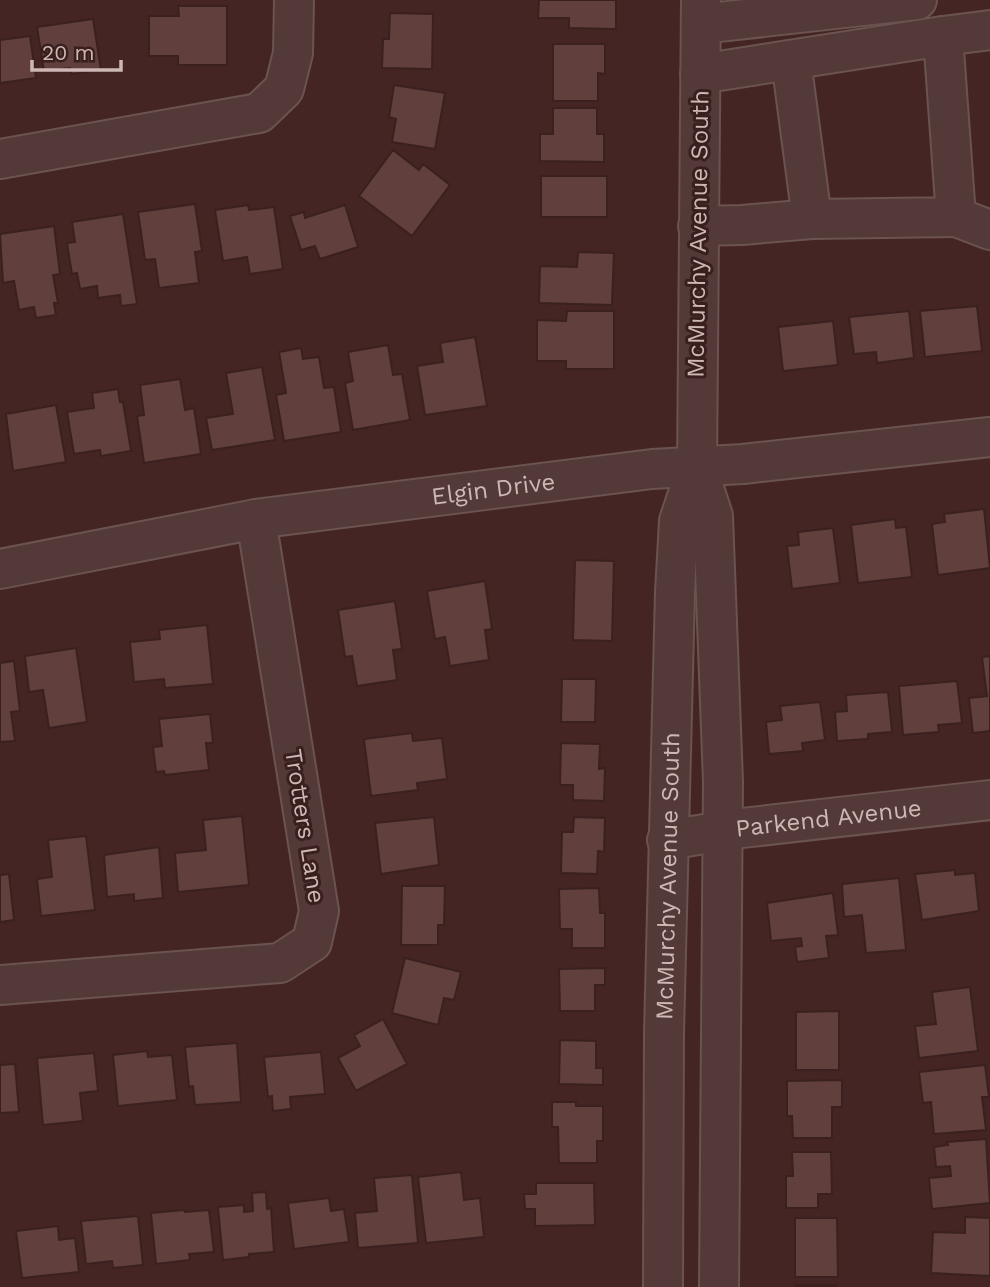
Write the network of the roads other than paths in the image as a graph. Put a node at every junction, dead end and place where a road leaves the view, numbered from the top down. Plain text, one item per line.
1 (294, 0) edge
2 (910, 0) edge
3 (701, 12) edge
4 (990, 30) edge
5 (943, 36) junction
6 (790, 60) junction
7 (700, 74) junction
8 (0, 159) edge
9 (812, 219) junction
10 (973, 223) edge
11 (698, 226) junction
12 (990, 437) edge
13 (697, 467) junction
14 (256, 519) junction
15 (0, 569) edge
16 (990, 800) edge
17 (723, 831) junction
18 (667, 840) junction
19 (0, 985) edge
20 (663, 1287) edge
21 (719, 1287) edge

1 - 8 street
2 - 3 street
3 - 7 street, McMurchy Avenue South
4 - 5 street
5 - 6 street
5 - 10 street
6 - 7 street
6 - 9 street
7 - 11 street, McMurchy Avenue South
9 - 10 street
9 - 11 street
11 - 13 street, McMurchy Avenue South
12 - 13 street, Elgin Drive
13 - 14 street, Elgin Drive
13 - 17 street, McMurchy Avenue South
13 - 18 street, McMurchy Avenue South
14 - 15 street, Elgin Drive
14 - 19 street, Trotters Lane
16 - 17 street, Parkend Avenue
17 - 18 street, Parkend Avenue
17 - 21 street, McMurchy Avenue South
18 - 20 street, McMurchy Avenue South

